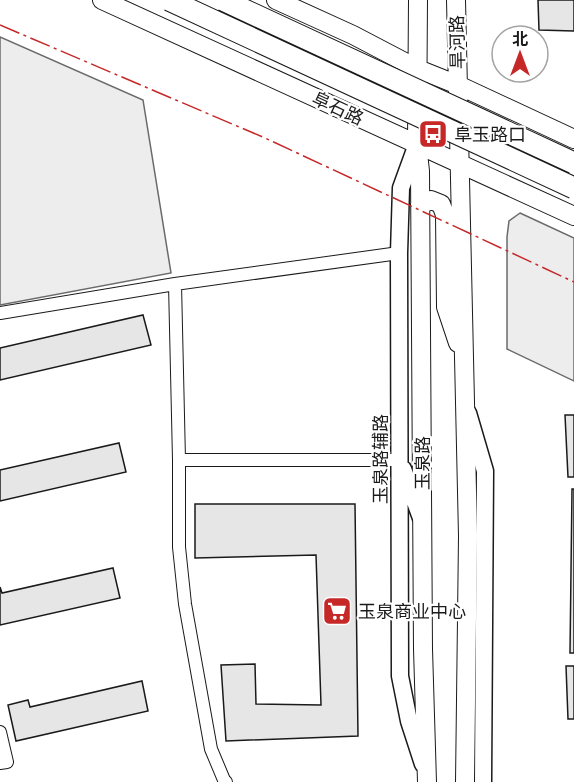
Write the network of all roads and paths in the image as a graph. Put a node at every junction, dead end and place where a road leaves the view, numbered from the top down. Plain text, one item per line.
1 (102, 0) edge
2 (169, 0) edge
3 (223, 0) edge
4 (276, 0) edge
5 (418, 0) edge
6 (456, 0) edge
7 (418, 69) junction
8 (458, 85) junction
9 (574, 139) edge
10 (417, 144) junction
11 (460, 162) junction
12 (574, 163) edge
13 (574, 188) edge
14 (420, 206) junction
15 (574, 216) edge
16 (399, 253) junction
17 (175, 284) junction
18 (0, 313) edge
19 (463, 358) junction
20 (464, 399) junction
21 (179, 460) junction
22 (399, 460) junction
23 (422, 520) junction
24 (0, 732) edge
25 (0, 763) edge
26 (427, 778) edge
27 (226, 782) edge
28 (465, 782) edge
29 (483, 782) edge

1 - 10 main road, 阜石路
2 - 13 highway, 阜石路, bridge
3 - 12 highway, bridge
4 - 7 main road
5 - 7 main road
6 - 8 main road, 旱河路
7 - 8 main road
7 - 10 main road, 玉泉路
8 - 9 main road
8 - 11 main road, 旱河路
10 - 11 main road, 阜石路
10 - 14 main road, 玉泉路
10 - 16 street, 玉泉路辅路
11 - 15 main road, 阜石路
11 - 19 main road
14 - 19 main road
14 - 23 main road, 玉泉路
16 - 17 street
16 - 22 street, 玉泉路辅路
17 - 18 street
17 - 21 street
19 - 20 main road
20 - 28 main road
20 - 29 street
21 - 22 street
21 - 27 street
22 - 23 street
22 - 26 street, 玉泉路辅路
23 - 26 main road, 玉泉路
24 - 25 street

